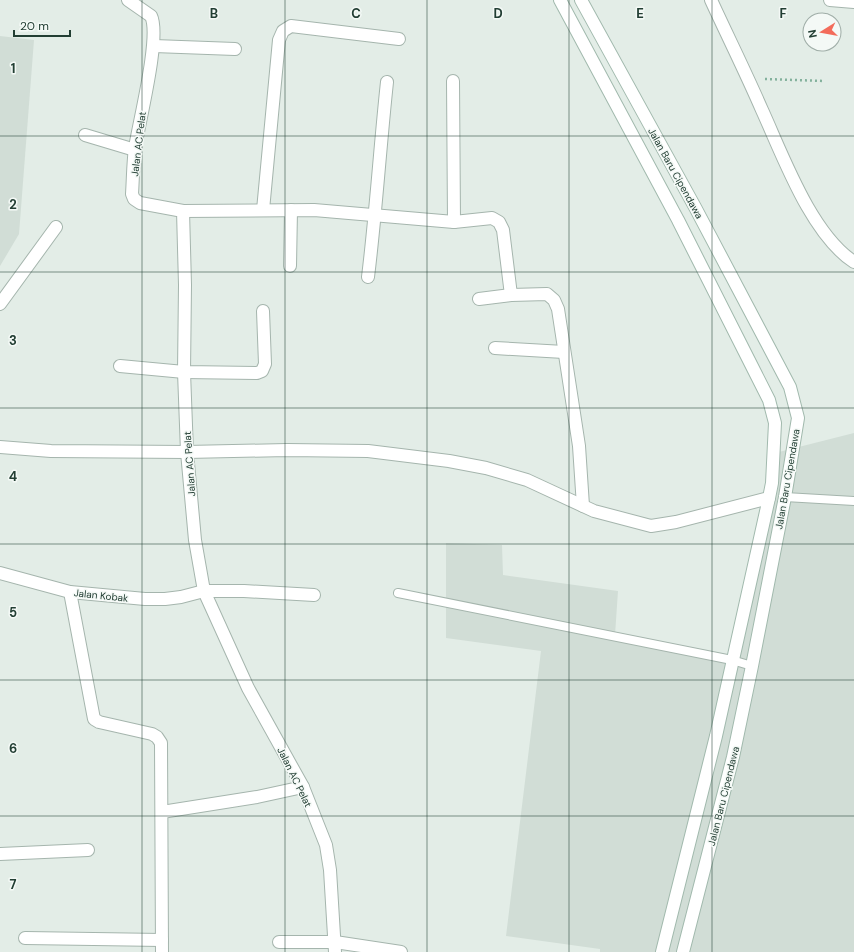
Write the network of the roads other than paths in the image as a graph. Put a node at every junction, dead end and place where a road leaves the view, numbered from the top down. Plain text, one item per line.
1 (128, 0) edge
2 (560, 0) edge
3 (581, 0) edge
4 (711, 0) edge
5 (830, 0) edge
6 (854, 2) edge
7 (399, 39) dead end
8 (154, 46) junction
9 (235, 49) dead end
10 (453, 81) dead end
11 (387, 82) dead end
12 (85, 135) dead end
13 (135, 150) junction
14 (263, 210) junction
15 (291, 210) junction
16 (696, 210) junction
17 (183, 211) junction
18 (375, 216) junction
19 (678, 220) junction
20 (454, 222) junction
21 (56, 227) dead end
22 (854, 262) edge
23 (290, 266) dead end
24 (368, 277) dead end
25 (511, 295) junction
26 (479, 299) dead end
27 (0, 304) edge
28 (263, 311) dead end
29 (495, 348) dead end
30 (564, 352) junction
31 (120, 366) dead end
32 (184, 372) junction
33 (0, 447) edge
34 (187, 452) junction
35 (785, 497) junction
36 (769, 498) junction
37 (854, 501) edge
38 (583, 506) junction
39 (0, 574) edge
40 (204, 591) junction
41 (70, 592) junction
42 (398, 593) dead end
43 (314, 595) dead end
44 (732, 660) junction
45 (752, 666) junction
46 (302, 787) junction
47 (162, 812) junction
48 (88, 850) dead end
49 (0, 854) edge
50 (25, 938) dead end
51 (278, 942) dead end
52 (162, 946) edge
53 (335, 947) edge
54 (401, 952) edge
55 (662, 952) edge
56 (683, 952) edge

1 - 8 street, Jalan AC Pelat
2 - 19 street, Jalan Baru Cipendawa
3 - 16 street, Jalan Baru Cipendawa
4 - 22 street
5 - 6 street
7 - 14 street
8 - 9 street
8 - 13 street, Jalan AC Pelat
10 - 20 street
11 - 18 street
12 - 13 street
13 - 17 street, Jalan AC Pelat
14 - 15 street
14 - 17 street
15 - 18 street
15 - 23 street
16 - 19 street
16 - 35 street, Jalan Baru Cipendawa
17 - 32 street, Jalan AC Pelat
18 - 20 street
18 - 24 street
19 - 36 street, Jalan Baru Cipendawa
20 - 25 street
21 - 27 street
25 - 26 street
25 - 30 street
28 - 32 street
29 - 30 street
30 - 38 street
31 - 32 street
32 - 34 street, Jalan AC Pelat
33 - 34 street
34 - 38 street
34 - 40 street, Jalan AC Pelat
35 - 37 lane
35 - 45 street, Jalan Baru Cipendawa
36 - 38 street
36 - 44 street, Jalan Baru Cipendawa
39 - 41 street, Jalan Kobak
40 - 41 street, Jalan Kobak
40 - 43 street, Jalan Kobak
40 - 46 street, Jalan AC Pelat
41 - 47 street
42 - 44 lane
44 - 45 lane
44 - 55 street, Jalan Baru Cipendawa
45 - 56 street, Jalan Baru Cipendawa
46 - 47 street
46 - 53 street, Jalan AC Pelat
47 - 52 street
48 - 49 street
50 - 52 street
51 - 53 street
53 - 54 street

